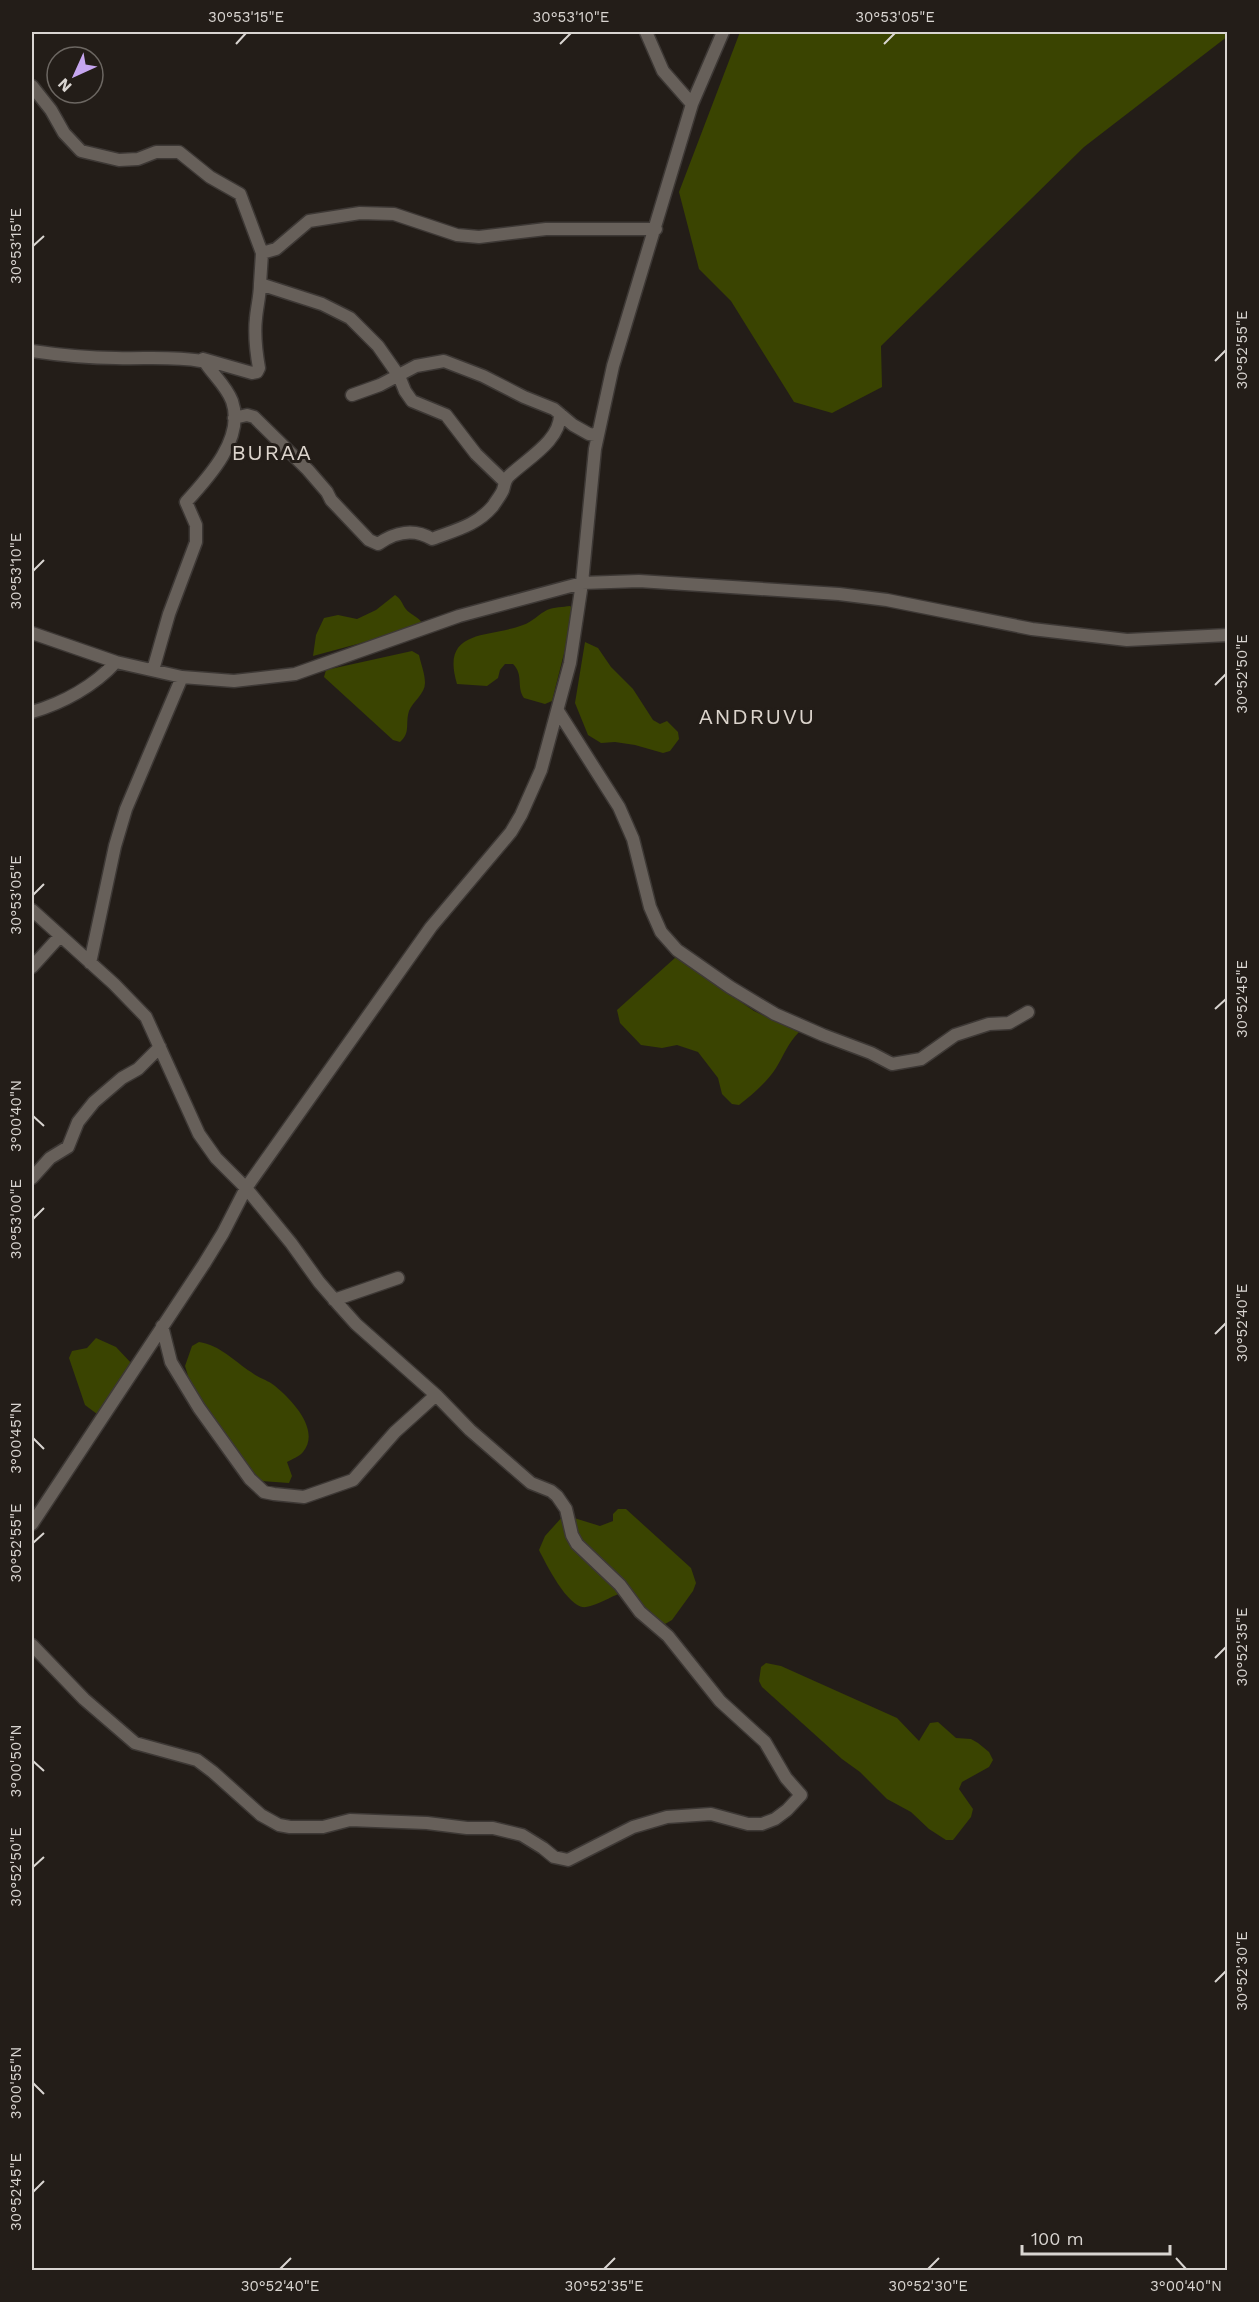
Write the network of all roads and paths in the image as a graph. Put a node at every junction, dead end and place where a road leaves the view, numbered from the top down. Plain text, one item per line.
1 (646, 32) edge
2 (723, 32) edge
3 (32, 86) edge
4 (692, 104) junction
5 (656, 229) junction
6 (262, 253) junction
7 (260, 284) junction
8 (32, 351) edge
9 (203, 359) junction
10 (399, 375) junction
11 (352, 395) dead end
12 (560, 414) junction
13 (234, 418) junction
14 (597, 435) junction
15 (504, 481) junction
16 (582, 583) junction
17 (32, 633) edge
18 (1227, 635) edge
19 (116, 662) junction
20 (153, 670) junction
21 (182, 677) junction
22 (558, 711) junction
23 (32, 712) edge
24 (32, 910) edge
25 (60, 936) junction
26 (90, 963) junction
27 (32, 967) edge
28 (1028, 1012) dead end
29 (160, 1047) junction
30 (32, 1178) edge
31 (246, 1188) junction
32 (398, 1278) dead end
33 (334, 1299) junction
34 (162, 1326) junction
35 (436, 1395) junction
36 (32, 1524) edge
37 (32, 1645) edge

1 - 4 street
2 - 4 street
3 - 6 street
4 - 5 street
5 - 6 street
5 - 14 street
6 - 7 street
7 - 9 street
7 - 10 street
8 - 9 street
9 - 13 street
10 - 11 street
10 - 12 street
10 - 15 street
12 - 14 street
12 - 15 street
13 - 15 street
13 - 20 street
14 - 16 street
16 - 18 street
16 - 21 street
16 - 22 street
17 - 19 street
19 - 20 street
19 - 23 street
20 - 21 street
21 - 26 street
22 - 28 street
22 - 31 street
24 - 25 street
25 - 26 street
25 - 27 street
26 - 29 street
29 - 30 street
29 - 31 street
31 - 33 street
31 - 34 street
32 - 33 street
33 - 35 street
34 - 35 street
34 - 36 street
35 - 37 street

